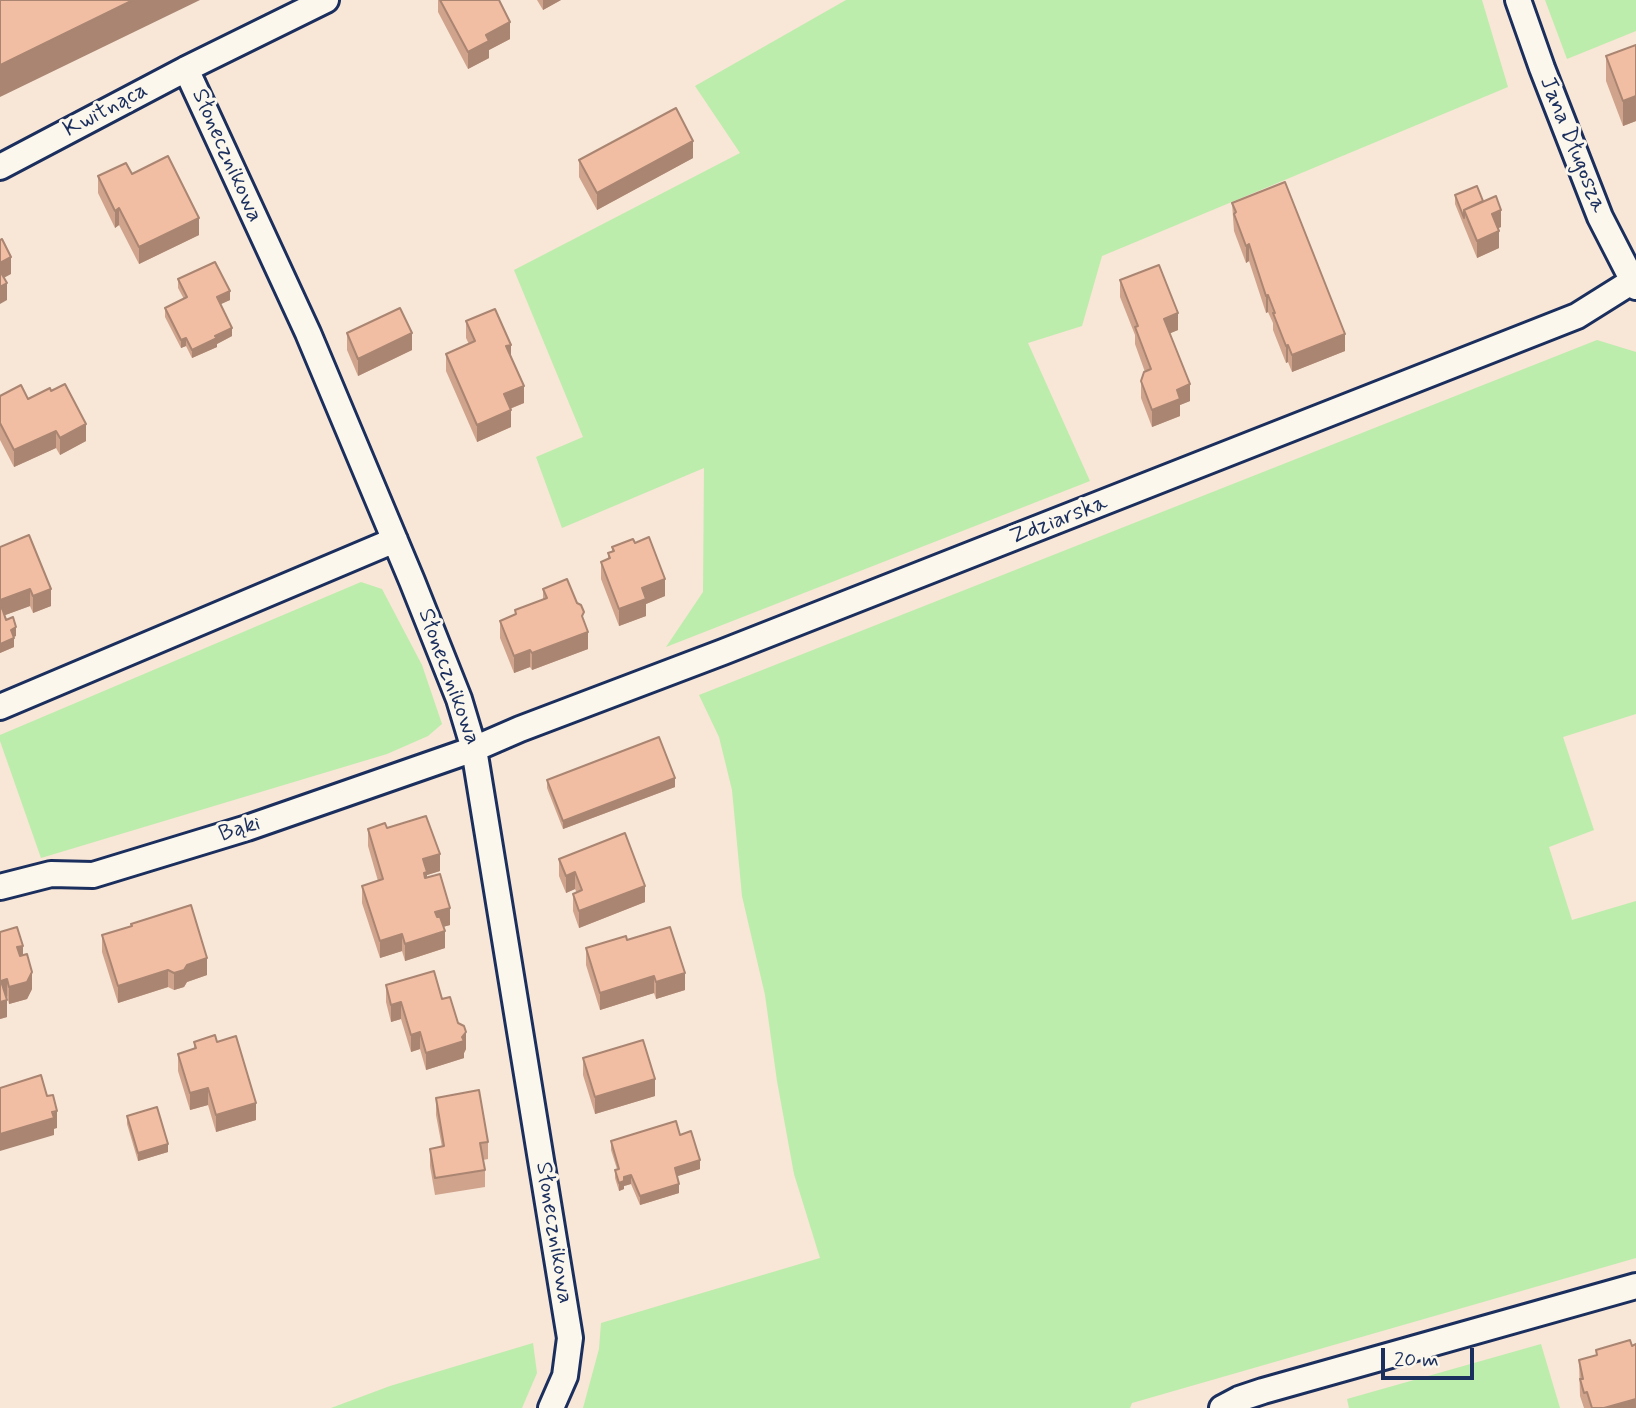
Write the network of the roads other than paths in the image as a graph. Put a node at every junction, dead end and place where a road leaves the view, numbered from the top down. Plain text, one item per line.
1 (326, 0) edge
2 (1518, 0) edge
3 (186, 69) junction
4 (0, 167) edge
5 (1635, 282) edge
6 (395, 540) junction
7 (0, 707) edge
8 (474, 749) junction
9 (0, 887) edge
10 (1636, 1286) edge
11 (551, 1408) edge
12 (1222, 1408) edge

1 - 3 street, Kwitnąca
2 - 5 street, Jana Długosza
3 - 4 street, Kwitnąca
3 - 6 street, Słonecznikowa
5 - 8 street, Zdziarska
6 - 7 street
6 - 8 street, Słonecznikowa
8 - 9 street, Bąki
8 - 11 street, Słonecznikowa
10 - 12 street

